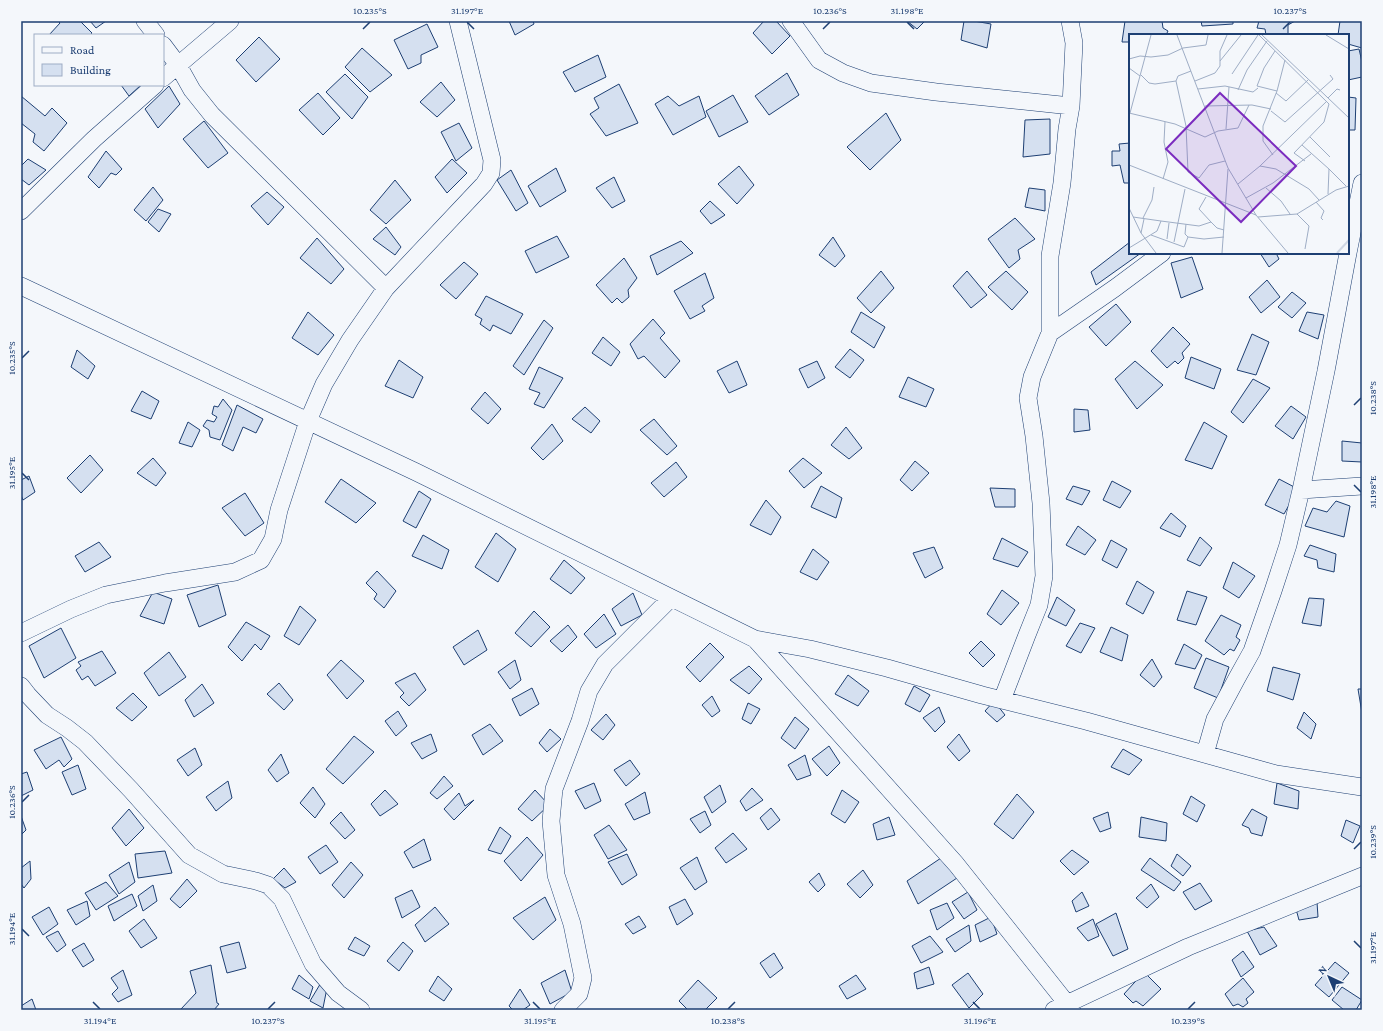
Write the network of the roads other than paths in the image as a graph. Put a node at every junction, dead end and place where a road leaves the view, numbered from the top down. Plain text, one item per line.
1 (145, 21) edge
2 (230, 21) edge
3 (458, 21) edge
4 (791, 21) edge
5 (1070, 21) edge
6 (155, 34) edge
7 (164, 46) edge
8 (178, 65) junction
9 (164, 77) edge
10 (154, 86) edge
11 (1071, 106) junction
12 (1358, 191) edge
13 (21, 211) edge
14 (1349, 247) edge
15 (1161, 254) edge
16 (1348, 254) edge
17 (21, 286) edge
18 (386, 288) junction
19 (1050, 333) junction
20 (308, 421) junction
21 (1362, 486) edge
22 (1301, 490) junction
23 (671, 598) junction
24 (21, 633) edge
25 (755, 639) junction
26 (21, 686) edge
27 (1002, 700) junction
28 (1205, 754) junction
29 (1362, 787) edge
30 (1362, 876) edge
31 (1064, 1008) edge
32 (361, 1010) edge
33 (563, 1010) edge

1 - 6 street
2 - 8 street
3 - 18 street
4 - 11 street
5 - 11 street
7 - 8 street
8 - 9 street
8 - 18 street
10 - 13 street
11 - 19 street
12 - 14 street
15 - 19 street
16 - 22 street
17 - 20 street
18 - 20 street
19 - 27 street
20 - 23 street
20 - 24 street
21 - 22 street
22 - 28 street
23 - 25 street
23 - 33 street
25 - 27 street
25 - 31 street
26 - 32 street
27 - 28 street
28 - 29 street
30 - 31 street

